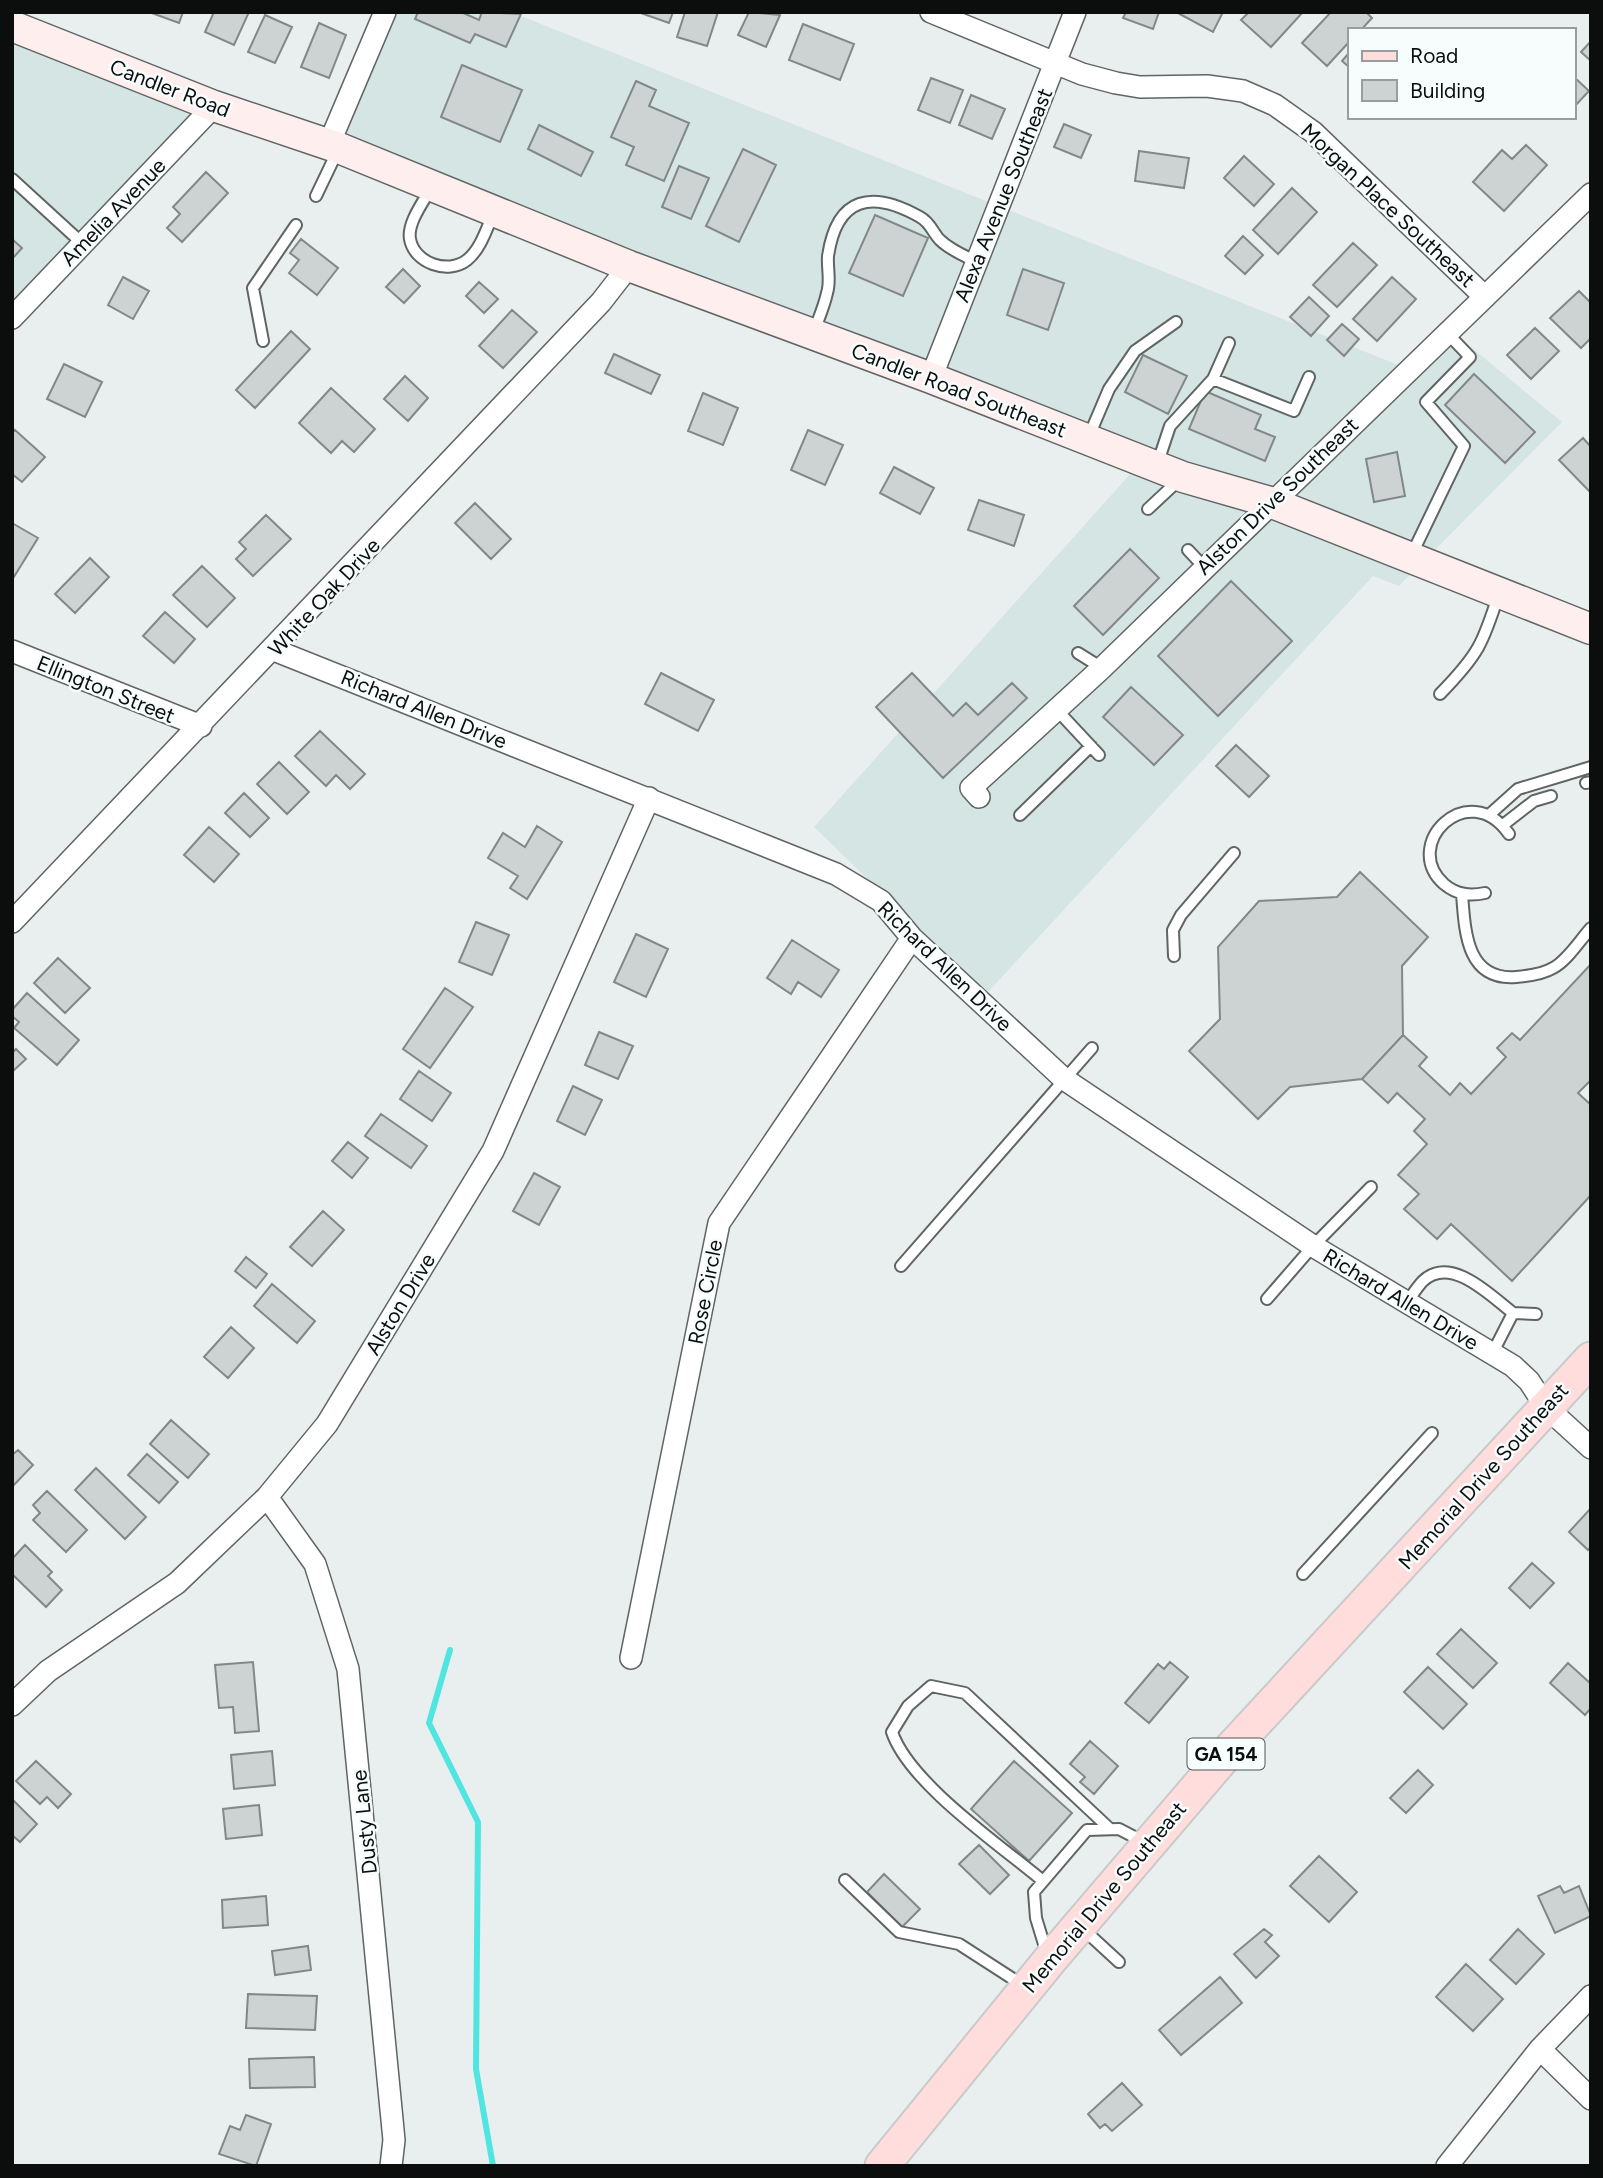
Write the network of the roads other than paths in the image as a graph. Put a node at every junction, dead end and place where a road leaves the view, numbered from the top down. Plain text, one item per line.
1 (385, 12) edge
2 (931, 12) edge
3 (1075, 12) edge
4 (12, 26) edge
5 (1056, 61) junction
6 (214, 106) junction
7 (334, 146) junction
8 (12, 179) edge
9 (432, 186) junction
10 (1591, 194) edge
11 (316, 196) dead end
12 (495, 211) junction
13 (296, 225) dead end
14 (83, 244) junction
15 (977, 262) junction
16 (629, 266) junction
17 (1485, 297) junction
18 (12, 318) edge
19 (1177, 322) dead end
20 (1447, 333) junction
21 (813, 334) junction
22 (263, 341) dead end
23 (1229, 343) dead end
24 (1309, 377) dead end
25 (931, 378) junction
26 (1213, 379) junction
27 (1087, 439) junction
28 (1169, 472) junction
29 (1270, 502) junction
30 (1148, 509) dead end
31 (1188, 550) dead end
32 (1410, 557) junction
33 (1204, 567) junction
34 (1499, 592) junction
35 (1591, 629) edge
36 (274, 650) junction
37 (12, 651) edge
38 (1078, 653) dead end
39 (1102, 668) junction
40 (1440, 694) dead end
41 (1057, 710) junction
42 (201, 726) junction
43 (1591, 767) edge
44 (1551, 796) dead end
45 (979, 797) dead end
46 (649, 798) junction
47 (1020, 815) dead end
48 (1489, 816) junction
49 (1234, 853) dead end
50 (1485, 893) dead end
51 (1462, 894) junction
52 (12, 922) edge
53 (1591, 928) edge
54 (912, 938) junction
55 (1174, 956) dead end
56 (1092, 1048) dead end
57 (1064, 1079) junction
58 (1371, 1187) dead end
59 (1313, 1246) junction
60 (901, 1266) dead end
61 (1267, 1299) dead end
62 (1406, 1303) junction
63 (1513, 1314) junction
64 (1536, 1314) dead end
65 (1492, 1354) junction
66 (1591, 1359) edge
67 (1546, 1406) junction
68 (1432, 1433) dead end
69 (1591, 1448) edge
70 (267, 1497) junction
71 (1303, 1574) dead end
72 (631, 1658) dead end
73 (12, 1705) edge
74 (1110, 1829) junction
75 (1149, 1844) junction
76 (845, 1880) dead end
77 (1043, 1881) junction
78 (1079, 1925) junction
79 (1049, 1961) junction
80 (1119, 1962) dead end
81 (1026, 1988) junction
82 (1591, 1996) edge
83 (1540, 2049) junction
84 (1591, 2099) edge
85 (391, 2166) edge
86 (882, 2166) edge
87 (1447, 2166) edge

1 - 7 street
2 - 5 street, Morgan Place Southeast
3 - 5 street, Alexa Avenue Southeast
4 - 6 main road, Candler Road
5 - 15 street, Alexa Avenue Southeast
5 - 17 street, Morgan Place Southeast
6 - 7 main road, Candler Road
6 - 14 street, Amelia Avenue
7 - 9 main road, Candler Road Southeast
7 - 11 lane
8 - 14 lane
9 - 12 main road, Candler Road Southeast
9 - 12 lane
10 - 17 street, Alston Drive Southeast
12 - 16 main road, Candler Road Southeast
13 - 22 lane
14 - 18 street, Amelia Avenue
15 - 21 lane
15 - 25 street, Alexa Avenue Southeast
16 - 21 main road, Candler Road Southeast
16 - 36 street, White Oak Drive
17 - 20 street, Alston Drive Southeast
19 - 27 lane
20 - 29 street, Alston Drive Southeast
20 - 32 lane
21 - 25 main road, Candler Road Southeast
23 - 26 lane
24 - 26 lane
25 - 27 main road, Candler Road Southeast
26 - 28 lane
27 - 28 main road, Candler Road Southeast
28 - 29 main road, Candler Road Southeast
28 - 30 lane
29 - 32 main road, Candler Road Southeast
29 - 33 street, Alston Drive Southeast
31 - 33 lane
32 - 34 main road, Candler Road Southeast
33 - 39 street, Alston Drive Southeast
34 - 35 main road, Candler Road Southeast
34 - 40 lane
36 - 42 street, White Oak Drive
36 - 46 street, Richard Allen Drive
37 - 42 street, Ellington Street
38 - 39 lane
39 - 41 street, Alston Drive Southeast
41 - 45 street, Alston Drive Southeast
41 - 47 lane
42 - 52 street, White Oak Drive
43 - 48 lane
44 - 48 lane
46 - 54 street, Richard Allen Drive
46 - 70 street, Alston Drive
48 - 51 lane
49 - 55 lane
50 - 51 lane
51 - 53 lane
54 - 57 street, Richard Allen Drive
54 - 72 street, Rose Circle
56 - 57 lane
57 - 59 street, Richard Allen Drive
57 - 60 lane
58 - 59 lane
59 - 61 lane
59 - 62 street, Richard Allen Drive
62 - 63 lane
62 - 65 street, Richard Allen Drive
63 - 64 lane
63 - 65 lane
65 - 67 street, Richard Allen Drive
66 - 67 main road, Memorial Drive Southeast / GA 154
67 - 69 street, Richard Allen Drive
67 - 75 main road, Memorial Drive Southeast / GA 154
68 - 71 lane
70 - 73 street, Alston Drive
70 - 85 street, Dusty Lane
74 - 75 lane
74 - 77 lane
74 - 77 lane
75 - 78 main road, Memorial Drive Southeast / GA 154
76 - 81 lane
77 - 79 lane
78 - 79 main road, Memorial Drive Southeast / GA 154
78 - 80 lane
79 - 81 main road, Memorial Drive Southeast / GA 154
81 - 86 main road, Memorial Drive Southeast / GA 154
82 - 83 street
83 - 84 street
83 - 87 street

